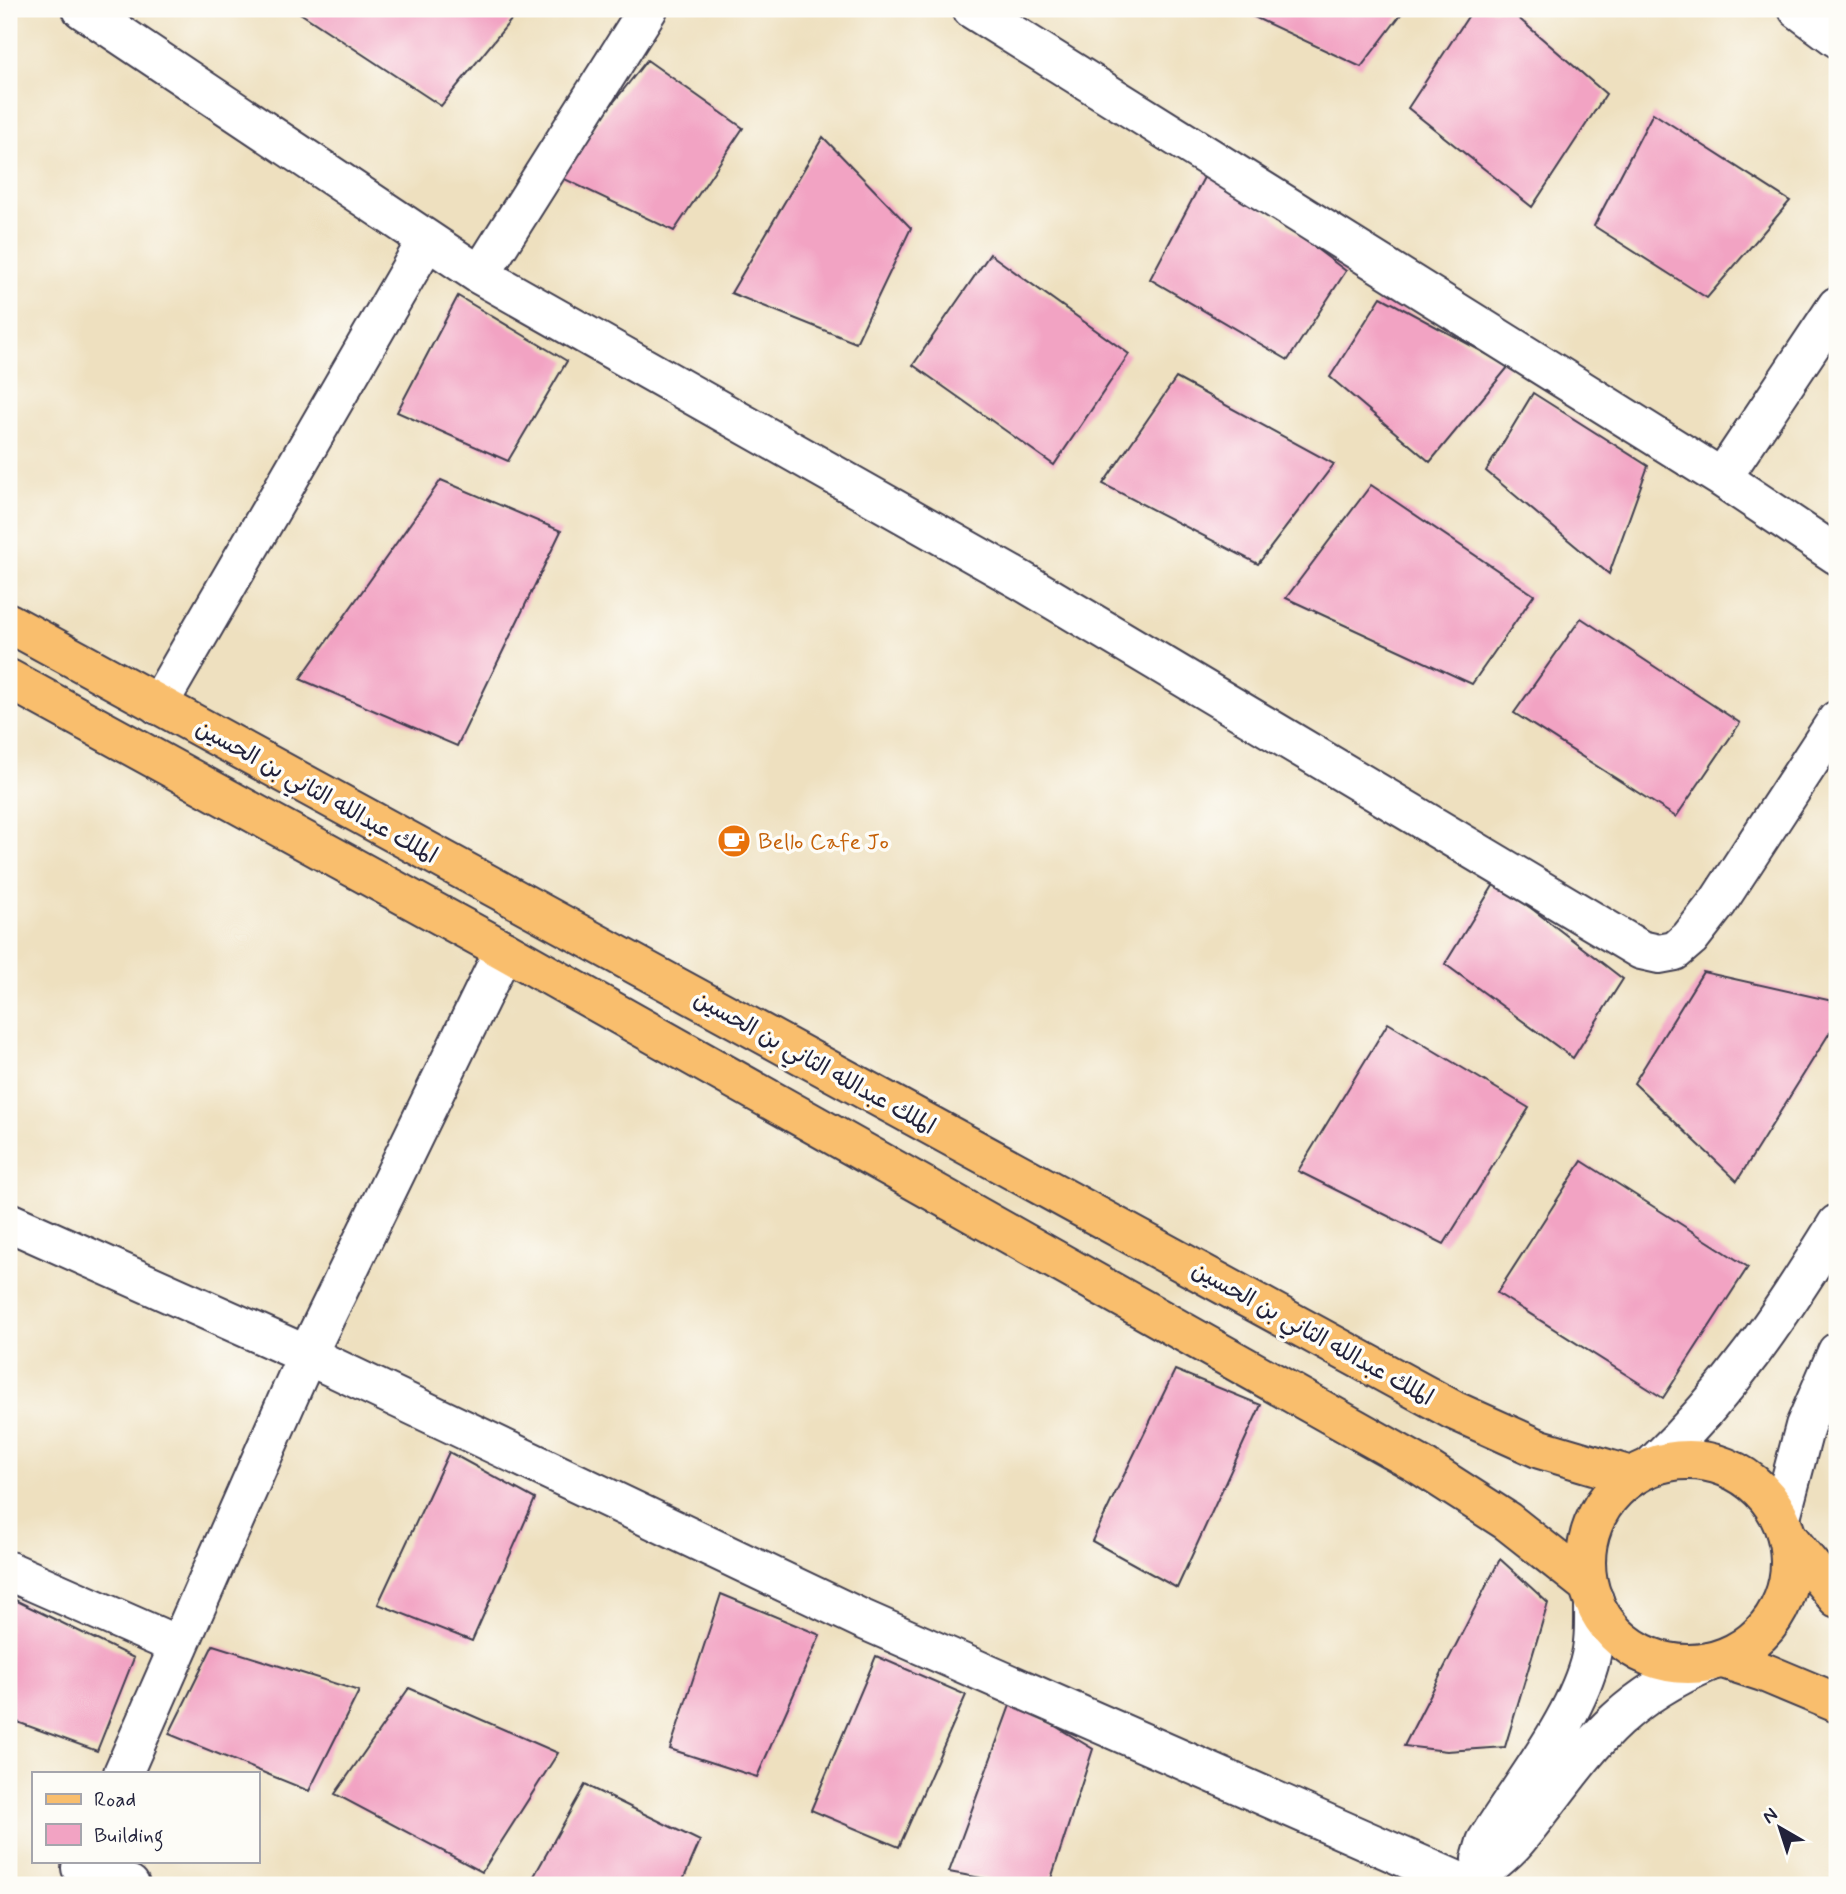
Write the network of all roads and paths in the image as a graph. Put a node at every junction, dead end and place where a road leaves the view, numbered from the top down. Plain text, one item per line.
1 (82, 9) edge
2 (648, 9) edge
3 (972, 9) edge
4 (1798, 9) edge
5 (1837, 38) edge
6 (428, 240) junction
7 (480, 275) junction
8 (1837, 306) edge
9 (1722, 478) junction
10 (1837, 555) edge
11 (9, 623) edge
12 (9, 679) edge
13 (158, 705) junction
14 (1837, 720) edge
15 (504, 950) junction
16 (9, 1222) edge
17 (1837, 1224) edge
18 (1837, 1352) edge
19 (307, 1355) junction
20 (1642, 1471) junction
21 (1785, 1528) junction
22 (9, 1571) edge
23 (1591, 1592) junction
24 (1837, 1598) edge
25 (179, 1646) junction
26 (1716, 1661) junction
27 (1837, 1703) edge
28 (123, 1772) edge
29 (80, 1871) edge
30 (1472, 1882) edge
31 (130, 1885) edge

1 - 6 street
2 - 7 street
3 - 9 street
4 - 5 street
6 - 7 street
6 - 13 street
7 - 14 street
8 - 9 street
9 - 10 street
11 - 13 main road, الملك عبدالله الثاني بن الحسين
12 - 15 main road
13 - 20 main road, الملك عبدالله الثاني بن الحسين
15 - 19 street
15 - 23 main road
16 - 19 street
17 - 20 street
18 - 21 street
19 - 25 street
19 - 30 street
20 - 21 main road
20 - 23 main road
21 - 24 main road
21 - 26 main road
22 - 25 street
23 - 26 main road
23 - 30 street
25 - 28 street
26 - 27 main road
26 - 30 street
29 - 31 street

